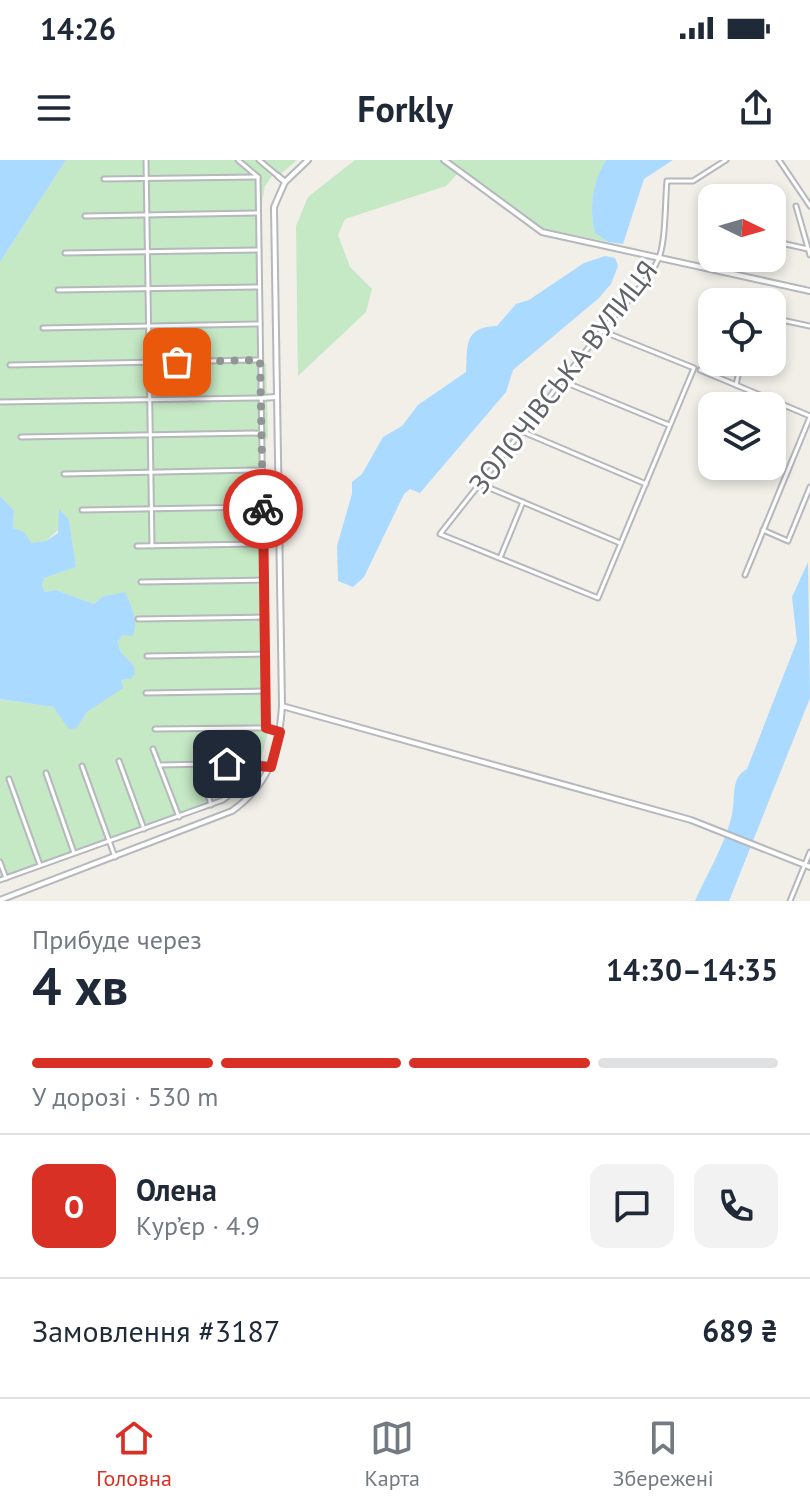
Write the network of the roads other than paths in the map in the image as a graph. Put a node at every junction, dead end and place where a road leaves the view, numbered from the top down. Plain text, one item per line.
1 (146, 160) edge
2 (238, 160) edge
3 (259, 160) edge
4 (308, 160) edge
5 (444, 160) edge
6 (726, 160) edge
7 (779, 160) edge
8 (278, 176) joint
9 (258, 177) junction
10 (104, 179) dead end
11 (146, 179) junction
12 (285, 182) junction
13 (808, 200) edge
14 (796, 206) dead end
15 (810, 206) edge
16 (258, 213) junction
17 (147, 215) junction
18 (85, 216) dead end
19 (786, 244) edge
20 (808, 249) junction
21 (259, 250) junction
22 (147, 252) junction
23 (65, 253) dead end
24 (810, 255) edge
25 (659, 259) junction
26 (259, 287) junction
27 (148, 289) junction
28 (58, 290) dead end
29 (810, 291) edge
30 (786, 321) edge
31 (260, 324) junction
32 (149, 326) junction
33 (810, 326) edge
34 (43, 328) dead end
35 (602, 331) junction
36 (260, 360) junction
37 (149, 362) junction
38 (10, 365) dead end
39 (714, 376) edge
40 (738, 376) edge
41 (562, 381) junction
42 (736, 385) junction
43 (276, 397) junction
44 (261, 398) junction
45 (150, 400) junction
46 (0, 402) edge
47 (810, 417) edge
48 (671, 425) junction
49 (521, 431) junction
50 (262, 433) junction
51 (150, 435) junction
52 (21, 437) dead end
53 (262, 470) junction
54 (151, 472) junction
55 (64, 474) dead end
56 (480, 484) junction
57 (646, 484) junction
58 (810, 487) edge
59 (523, 502) junction
60 (263, 507) junction
61 (151, 509) junction
62 (82, 510) dead end
63 (763, 530) junction
64 (279, 541) junction
65 (263, 543) junction
66 (621, 543) junction
67 (137, 546) dead end
68 (152, 546) junction
69 (500, 558) junction
70 (745, 575) dead end
71 (264, 580) junction
72 (141, 582) dead end
73 (264, 617) junction
74 (138, 619) dead end
75 (265, 654) junction
76 (147, 656) dead end
77 (266, 691) junction
78 (146, 693) dead end
79 (282, 706) junction
80 (266, 728) junction
81 (155, 729) dead end
82 (280, 732) junction
83 (153, 749) dead end
84 (119, 761) dead end
85 (256, 763) junction
86 (199, 764) junction
87 (159, 765) junction
88 (82, 766) dead end
89 (271, 767) junction
90 (46, 773) dead end
91 (9, 779) dead end
92 (211, 805) junction
93 (179, 817) junction
94 (144, 829) junction
95 (109, 841) junction
96 (810, 852) edge
97 (74, 853) junction
98 (115, 857) junction
99 (0, 862) edge
100 (40, 865) junction
101 (808, 866) edge
102 (6, 878) junction
103 (0, 880) edge
104 (0, 900) edge
105 (790, 901) edge

1 - 11 street
2 - 9 street
3 - 8 street
4 - 12 street
5 - 25 street
6 - 25 street, ЗОЛОЧІВСЬКА ВУЛИЦЯ
7 - 13 street
8 - 12 street
9 - 11 street
9 - 16 street
10 - 11 street
11 - 17 street
12 - 43 street
13 - 15 street
14 - 20 street
16 - 17 street
16 - 21 street
17 - 18 street
17 - 22 street
19 - 20 street
20 - 24 street
21 - 22 street
21 - 26 street
22 - 23 street
22 - 27 street
25 - 29 street
25 - 35 street, ЗОЛОЧІВСЬКА ВУЛИЦЯ
26 - 27 street
26 - 31 street
27 - 28 street
27 - 32 street
30 - 33 street
31 - 32 street
31 - 36 street
32 - 34 street
32 - 37 street
35 - 41 street, ЗОЛОЧІВСЬКА ВУЛИЦЯ
35 - 48 street
36 - 37 street
36 - 44 street
37 - 38 street
37 - 45 street
39 - 42 street
40 - 42 street
41 - 48 street
41 - 49 street, ЗОЛОЧІВСЬКА ВУЛИЦЯ
42 - 47 street
43 - 44 street
43 - 64 street
44 - 45 street
44 - 50 street
45 - 46 street
45 - 51 street
47 - 63 street
48 - 57 street
49 - 56 street, ЗОЛОЧІВСЬКА ВУЛИЦЯ
49 - 57 street
50 - 51 street
50 - 53 street
51 - 52 street
51 - 54 street
53 - 54 street
53 - 60 street
54 - 55 street
54 - 61 street
56 - 59 street
56 - 69 street, ЗОЛОЧІВСЬКА ВУЛИЦЯ
57 - 66 street
58 - 63 street
59 - 66 street
59 - 69 street
60 - 61 street
60 - 65 street
61 - 62 street
61 - 68 street
63 - 70 street
64 - 65 street
64 - 79 street
65 - 68 street
65 - 71 street
66 - 69 street
67 - 68 street
71 - 72 street
71 - 73 street
73 - 74 street
73 - 75 street
75 - 76 street
75 - 77 street
77 - 78 street
77 - 80 street
79 - 82 street
79 - 101 street
80 - 81 street
80 - 82 street
82 - 89 street
83 - 87 street
84 - 94 street
85 - 86 street
85 - 89 street
85 - 92 street
86 - 87 street
86 - 92 street
87 - 93 street
88 - 95 street
89 - 98 street
90 - 97 street
91 - 100 street
92 - 93 street
93 - 94 street
94 - 95 street
95 - 97 street
95 - 98 street
96 - 101 street
97 - 100 street
98 - 104 street
99 - 102 street
100 - 102 street
101 - 105 street
102 - 103 street

